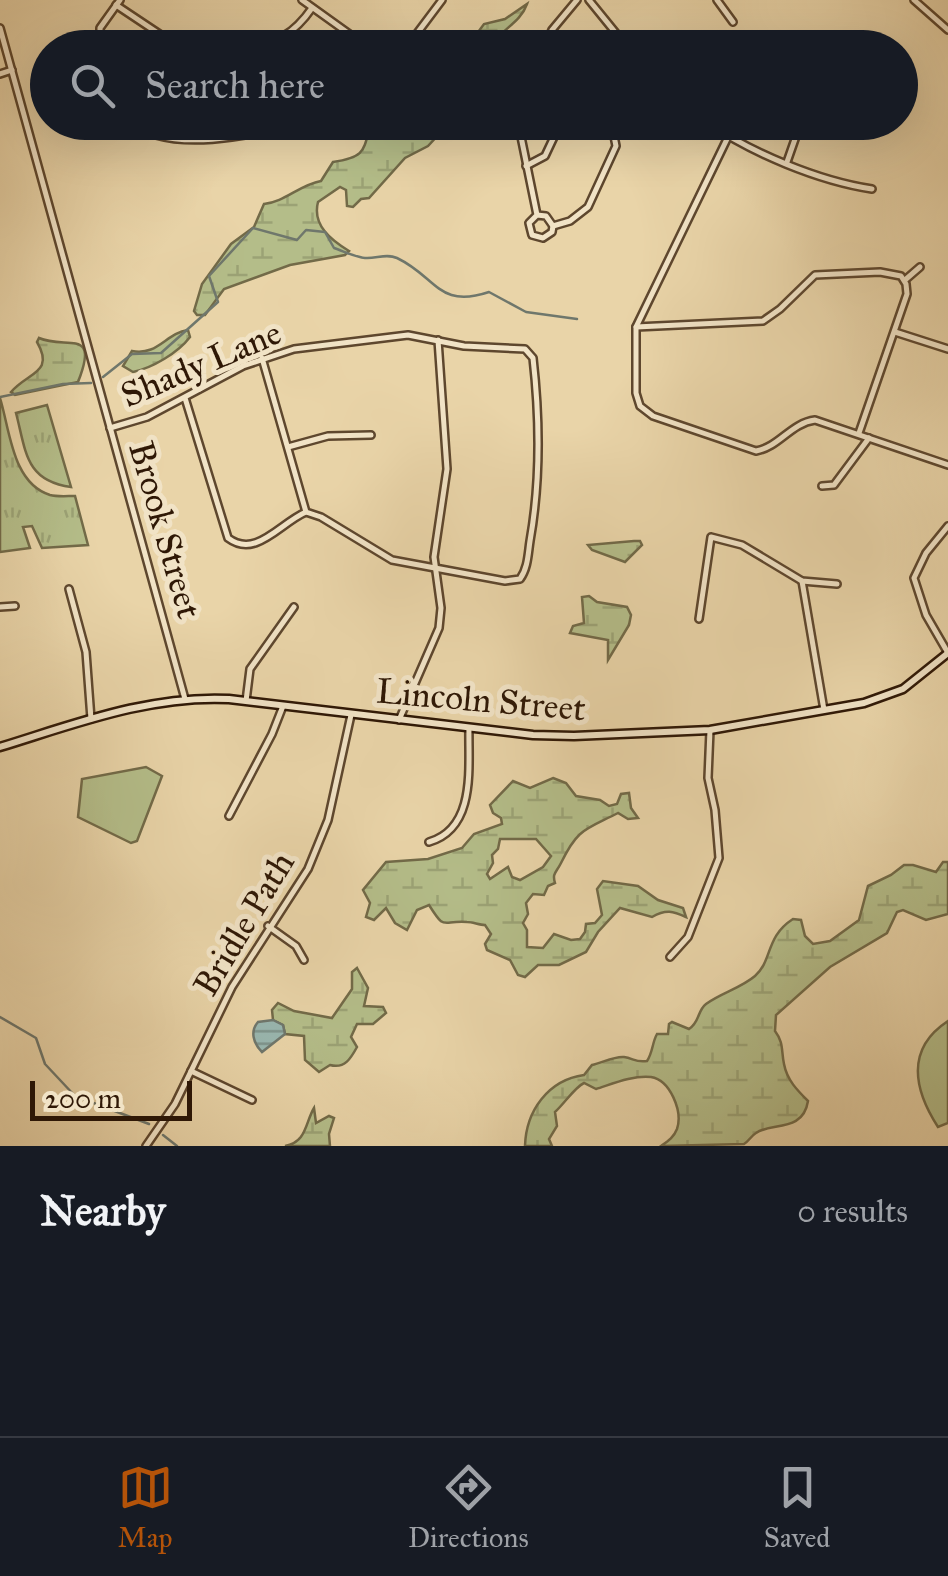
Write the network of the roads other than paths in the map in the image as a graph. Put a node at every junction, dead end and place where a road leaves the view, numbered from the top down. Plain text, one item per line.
1 (302, 0) edge
2 (442, 0) edge
3 (577, 0) edge
4 (589, 0) edge
5 (717, 0) edge
6 (914, 0) edge
7 (118, 3) edge
8 (312, 8) junction
9 (733, 22) dead end
10 (0, 28) edge
11 (100, 30) edge
12 (154, 30) edge
13 (293, 30) edge
14 (343, 30) edge
15 (420, 30) edge
16 (552, 30) edge
17 (613, 30) edge
18 (948, 30) edge
19 (12, 70) junction
20 (0, 74) edge
21 (30, 136) edge
22 (31, 140) edge
23 (521, 140) edge
24 (553, 140) edge
25 (615, 140) edge
26 (727, 140) edge
27 (735, 140) edge
28 (795, 140) edge
29 (787, 162) junction
30 (526, 166) junction
31 (872, 189) dead end
32 (537, 215) junction
33 (553, 226) junction
34 (920, 267) dead end
35 (905, 280) junction
36 (636, 327) junction
37 (895, 332) junction
38 (438, 340) junction
39 (948, 350) edge
40 (262, 358) junction
41 (185, 398) junction
42 (110, 428) junction
43 (858, 434) junction
44 (371, 435) dead end
45 (870, 438) junction
46 (288, 447) junction
47 (948, 464) edge
48 (822, 486) dead end
49 (306, 512) junction
50 (948, 526) edge
51 (435, 566) junction
52 (802, 581) junction
53 (837, 584) dead end
54 (70, 589) dead end
55 (15, 606) dead end
56 (294, 606) dead end
57 (0, 607) edge
58 (699, 619) dead end
59 (948, 653) edge
60 (185, 699) junction
61 (246, 701) junction
62 (283, 706) junction
63 (824, 710) junction
64 (351, 715) junction
65 (92, 719) junction
66 (399, 720) junction
67 (469, 728) junction
68 (710, 730) junction
69 (0, 747) edge
70 (229, 816) dead end
71 (429, 842) dead end
72 (268, 926) junction
73 (670, 957) dead end
74 (304, 960) dead end
75 (190, 1071) junction
76 (252, 1100) dead end
77 (146, 1146) edge

1 - 8 street
2 - 15 street
3 - 16 street
4 - 17 street
5 - 9 street
6 - 18 street
7 - 11 street
7 - 12 street
8 - 13 street
8 - 14 street
10 - 19 street, Brook Street
19 - 20 street
19 - 21 street, Brook Street
22 - 42 street, Brook Street
23 - 30 street
24 - 30 street
25 - 33 street
26 - 36 street
27 - 29 street
28 - 29 street
29 - 31 street
30 - 32 street
32 - 33 street
32 - 33 street
34 - 35 street
35 - 36 street
35 - 37 street
36 - 43 street
37 - 39 street
37 - 43 street
38 - 40 street, Shady Lane
38 - 51 street
38 - 51 street, Shady Lane
40 - 41 street, Shady Lane
40 - 46 street
41 - 42 street, Shady Lane
41 - 49 street
42 - 60 street, Brook Street
43 - 45 street
44 - 46 street
45 - 47 street
45 - 48 street
46 - 49 street
49 - 51 street
50 - 59 street
51 - 66 street
52 - 53 street
52 - 58 street
52 - 63 street
54 - 65 street
55 - 57 street
56 - 61 street
59 - 63 main road, Lincoln Street
60 - 61 main road, Lincoln Street
60 - 65 main road, Lincoln Street
61 - 62 main road, Lincoln Street
62 - 64 main road, Lincoln Street
62 - 70 street
63 - 68 main road, Lincoln Street
64 - 66 main road, Lincoln Street
64 - 72 street, Bridle Path
65 - 69 main road, Lincoln Street
66 - 67 main road, Lincoln Street
67 - 68 main road, Lincoln Street
67 - 71 street
68 - 73 street
72 - 74 street
72 - 75 street, Bridle Path
75 - 76 street
75 - 77 street, Bridle Path

